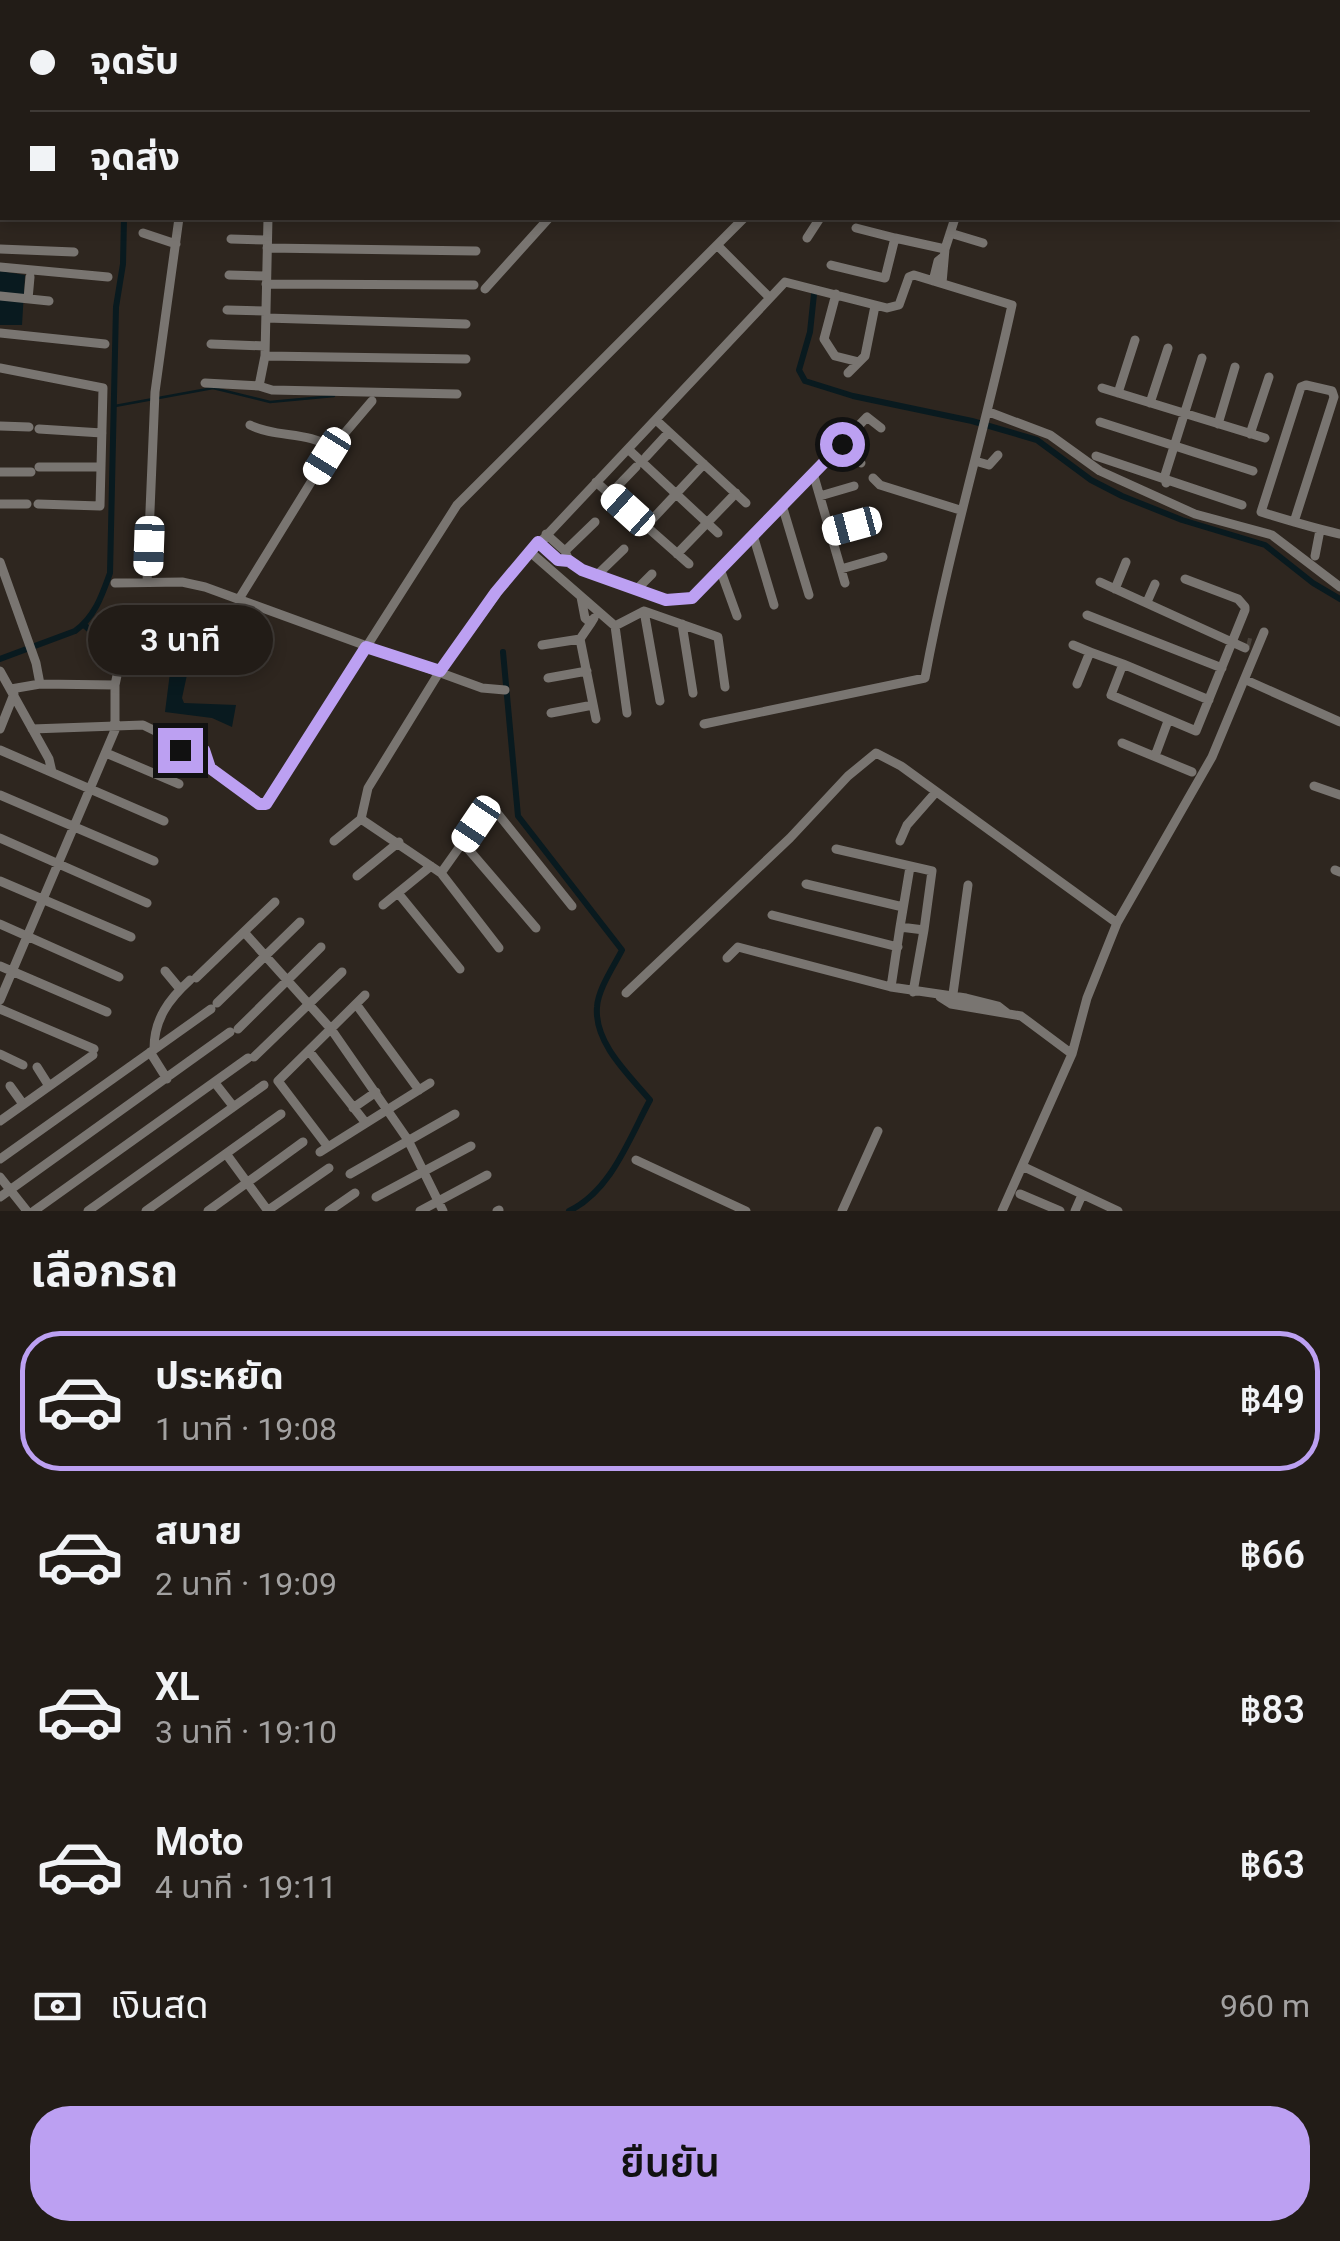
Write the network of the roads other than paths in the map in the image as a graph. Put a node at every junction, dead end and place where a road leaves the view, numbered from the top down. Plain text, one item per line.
1 (179, 220) edge
2 (268, 220) edge
3 (547, 220) edge
4 (742, 220) edge
5 (819, 220) edge
6 (953, 220) edge
7 (856, 228) dead end
8 (142, 233) dead end
9 (950, 233) junction
10 (807, 238) dead end
11 (895, 238) junction
12 (231, 240) dead end
13 (983, 243) dead end
14 (176, 244) junction
15 (267, 244) junction
16 (718, 246) junction
17 (0, 248) edge
18 (476, 251) dead end
19 (74, 252) dead end
20 (944, 253) junction
21 (831, 266) dead end
22 (0, 267) edge
23 (228, 275) dead end
24 (30, 277) dead end
25 (108, 277) dead end
26 (266, 280) junction
27 (937, 282) junction
28 (474, 285) dead end
29 (485, 289) dead end
30 (836, 294) junction
31 (0, 296) edge
32 (770, 298) junction
33 (28, 299) junction
34 (48, 301) dead end
35 (881, 307) junction
36 (226, 310) dead end
37 (266, 315) junction
38 (466, 324) dead end
39 (0, 333) edge
40 (1135, 340) dead end
41 (105, 344) dead end
42 (210, 344) dead end
43 (1168, 348) dead end
44 (266, 351) junction
45 (1202, 358) dead end
46 (466, 359) dead end
47 (859, 362) junction
48 (1236, 367) dead end
49 (0, 368) edge
50 (848, 373) dead end
51 (1269, 377) dead end
52 (205, 383) dead end
53 (260, 386) junction
54 (1102, 388) dead end
55 (1118, 393) junction
56 (457, 394) dead end
57 (372, 401) dead end
58 (1150, 403) junction
59 (1183, 413) junction
60 (987, 419) junction
61 (656, 420) junction
62 (1100, 422) dead end
63 (1218, 424) junction
64 (250, 425) dead end
65 (0, 426) edge
66 (882, 428) dead end
67 (670, 432) junction
68 (102, 433) junction
69 (1250, 434) junction
70 (1265, 438) dead end
71 (842, 444) junction
72 (1173, 446) junction
73 (332, 448) junction
74 (628, 449) junction
75 (998, 455) dead end
76 (1096, 456) dead end
77 (646, 457) dead end
78 (975, 461) junction
79 (861, 463) dead end
80 (704, 464) junction
81 (101, 467) junction
82 (636, 467) dead end
83 (1253, 471) dead end
84 (0, 472) edge
85 (813, 473) junction
86 (874, 478) dead end
87 (596, 482) junction
88 (1161, 485) junction
89 (854, 486) dead end
90 (736, 493) junction
91 (610, 494) junction
92 (676, 494) junction
93 (820, 496) junction
94 (0, 504) edge
95 (746, 504) dead end
96 (782, 504) junction
97 (1242, 505) dead end
98 (960, 510) junction
99 (872, 520) dead end
100 (595, 522) dead end
101 (1294, 522) junction
102 (707, 523) junction
103 (646, 526) junction
104 (1320, 530) junction
105 (830, 532) junction
106 (718, 534) dead end
107 (1340, 534) edge
108 (753, 535) junction
109 (542, 538) junction
110 (624, 548) dead end
111 (530, 552) junction
112 (677, 554) junction
113 (567, 556) junction
114 (883, 556) dead end
115 (1314, 556) dead end
116 (0, 562) edge
117 (1126, 562) dead end
118 (688, 564) dead end
119 (720, 569) junction
120 (842, 570) junction
121 (652, 574) dead end
122 (597, 575) junction
123 (1185, 579) dead end
124 (115, 582) dead end
125 (147, 582) junction
126 (1100, 582) dead end
127 (845, 583) dead end
128 (1155, 584) dead end
129 (1340, 587) edge
130 (1115, 588) junction
131 (637, 589) junction
132 (810, 595) dead end
133 (581, 596) junction
134 (238, 599) junction
135 (1147, 602) junction
136 (774, 605) dead end
137 (592, 606) junction
138 (644, 611) junction
139 (1087, 614) dead end
140 (737, 616) dead end
141 (591, 623) junction
142 (682, 624) junction
143 (615, 626) junction
144 (1264, 632) dead end
145 (580, 638) junction
146 (1231, 638) junction
147 (542, 645) dead end
148 (1072, 645) dead end
149 (366, 647) junction
150 (1251, 647) junction
151 (123, 648) dead end
152 (1090, 652) junction
153 (1122, 664) junction
154 (1222, 668) junction
155 (0, 671) edge
156 (440, 671) junction
157 (587, 672) junction
158 (548, 678) dead end
159 (1246, 680) junction
160 (40, 684) junction
161 (1077, 684) dead end
162 (115, 685) junction
163 (725, 688) dead end
164 (505, 690) dead end
165 (12, 692) junction
166 (693, 693) dead end
167 (1209, 700) junction
168 (660, 701) dead end
169 (593, 706) junction
170 (552, 713) dead end
171 (627, 713) dead end
172 (596, 719) dead end
173 (1168, 721) junction
174 (1340, 722) edge
175 (115, 724) junction
176 (704, 724) dead end
177 (0, 728) edge
178 (32, 729) junction
179 (1196, 732) junction
180 (1215, 739) dead end
181 (1122, 742) dead end
182 (0, 750) edge
183 (106, 753) junction
184 (1155, 756) junction
185 (52, 772) junction
186 (1192, 772) dead end
187 (179, 784) dead end
188 (1314, 786) dead end
189 (91, 789) junction
190 (936, 792) junction
191 (1340, 795) edge
192 (0, 796) edge
193 (362, 819) junction
194 (164, 820) dead end
195 (74, 827) junction
196 (0, 838) edge
197 (900, 840) dead end
198 (334, 842) dead end
199 (399, 842) junction
200 (463, 843) junction
201 (836, 850) dead end
202 (154, 860) dead end
203 (58, 864) junction
204 (431, 866) junction
205 (910, 867) junction
206 (441, 874) junction
207 (356, 876) dead end
208 (0, 881) edge
209 (806, 884) dead end
210 (968, 885) dead end
211 (398, 893) junction
212 (42, 899) junction
213 (275, 902) dead end
214 (147, 903) dead end
215 (383, 905) dead end
216 (572, 906) dead end
217 (903, 907) junction
218 (772, 915) dead end
219 (300, 922) dead end
220 (1117, 922) junction
221 (0, 924) edge
222 (900, 927) junction
223 (536, 928) dead end
224 (924, 930) junction
225 (244, 932) junction
226 (27, 936) junction
227 (131, 937) dead end
228 (898, 946) junction
229 (320, 947) dead end
230 (499, 948) dead end
231 (266, 955) junction
232 (728, 958) dead end
233 (0, 966) edge
234 (460, 969) dead end
235 (164, 970) dead end
236 (12, 971) junction
237 (342, 972) dead end
238 (120, 976) dead end
239 (288, 979) junction
240 (891, 987) junction
241 (180, 989) junction
242 (913, 992) junction
243 (626, 993) dead end
244 (365, 995) dead end
245 (0, 1000) edge
246 (952, 1000) junction
247 (310, 1004) junction
248 (356, 1004) junction
249 (0, 1010) edge
250 (107, 1012) dead end
251 (331, 1029) junction
252 (152, 1051) junction
253 (309, 1052) junction
254 (0, 1054) edge
255 (1072, 1054) junction
256 (23, 1065) dead end
257 (37, 1067) dead end
258 (166, 1078) junction
259 (430, 1082) dead end
260 (215, 1083) junction
261 (270, 1085) junction
262 (10, 1086) dead end
263 (49, 1086) junction
264 (419, 1090) junction
265 (376, 1092) junction
266 (24, 1104) junction
267 (234, 1106) junction
268 (353, 1108) junction
269 (387, 1109) junction
270 (281, 1114) dead end
271 (454, 1114) dead end
272 (0, 1120) edge
273 (365, 1122) junction
274 (878, 1131) dead end
275 (408, 1140) junction
276 (303, 1142) dead end
277 (471, 1146) dead end
278 (227, 1154) junction
279 (0, 1159) edge
280 (636, 1160) dead end
281 (1022, 1166) junction
282 (329, 1168) dead end
283 (424, 1170) junction
284 (350, 1174) dead end
285 (487, 1175) dead end
286 (0, 1177) edge
287 (246, 1182) junction
288 (10, 1190) junction
289 (355, 1192) dead end
290 (1020, 1194) dead end
291 (0, 1197) edge
292 (376, 1197) dead end
293 (1087, 1197) junction
294 (441, 1206) edge
295 (30, 1211) edge
296 (88, 1211) edge
297 (146, 1211) edge
298 (208, 1211) edge
299 (268, 1211) edge
300 (329, 1211) edge
301 (420, 1211) edge
302 (746, 1211) edge
303 (842, 1211) edge
304 (1002, 1211) edge
305 (1060, 1211) edge
306 (1075, 1211) edge
307 (1087, 1211) edge
308 (1118, 1211) edge

1 - 14 street
2 - 15 street
3 - 29 street
4 - 16 street
5 - 10 street
6 - 9 street
7 - 11 street
8 - 14 street
9 - 13 street
9 - 20 street
11 - 20 street
11 - 21 street
12 - 15 street
14 - 125 street
15 - 18 street
15 - 26 street
16 - 32 street
16 - 149 street
17 - 19 street
20 - 27 street
22 - 25 street
23 - 26 street
24 - 33 street
26 - 28 street
26 - 37 street
27 - 35 street
27 - 60 street
30 - 32 street
30 - 35 street
30 - 47 street
31 - 33 street
32 - 61 street
33 - 34 street
35 - 47 street
36 - 37 street
37 - 38 street
37 - 44 street
39 - 41 street
40 - 55 street
42 - 44 street
43 - 58 street
44 - 46 street
44 - 53 street
45 - 59 street
47 - 50 street
48 - 63 street
49 - 68 street
51 - 69 street
52 - 53 street
53 - 56 street
54 - 55 street
55 - 58 street
57 - 73 street
58 - 59 street
59 - 63 street
59 - 72 street
60 - 78 street
60 - 88 street
61 - 67 street
61 - 74 street
62 - 72 street
63 - 69 street
64 - 73 street
65 - 68 street
66 - 71 street
67 - 77 street
67 - 80 street
68 - 81 street
69 - 70 street
71 - 79 street
71 - 85 street
72 - 83 street
72 - 88 street
73 - 134 street
74 - 87 street
74 - 92 street
75 - 78 street
76 - 88 street
78 - 98 street
80 - 90 street
80 - 92 street
81 - 84 street
81 - 94 street
82 - 91 street
85 - 93 street
85 - 96 street
86 - 98 street
87 - 91 street
87 - 109 street
88 - 97 street
88 - 129 street
89 - 93 street
90 - 95 street
90 - 102 street
91 - 103 street
92 - 102 street
92 - 103 street
93 - 105 street
96 - 108 street
96 - 132 street
98 - 176 street
99 - 105 street
100 - 113 street
101 - 101 street
101 - 104 street
102 - 106 street
102 - 112 street
103 - 112 street
104 - 107 street
104 - 115 street
105 - 120 street
108 - 119 street
108 - 136 street
109 - 111 street
109 - 113 street
110 - 122 street
111 - 133 street
111 - 156 street
112 - 118 street
113 - 122 street
114 - 120 street
116 - 160 street
117 - 130 street
119 - 131 street
119 - 140 street
120 - 127 street
121 - 131 street
122 - 131 street
123 - 146 street
124 - 125 street
125 - 134 street
126 - 130 street
128 - 135 street
130 - 135 street
133 - 137 street
133 - 141 street
134 - 149 street
135 - 146 street
137 - 141 street
137 - 143 street
138 - 142 street
138 - 143 street
138 - 168 street
139 - 154 street
141 - 145 street
142 - 163 street
142 - 166 street
143 - 171 street
144 - 150 street
145 - 147 street
145 - 157 street
146 - 150 street
146 - 154 street
148 - 152 street
149 - 156 street
149 - 175 street
150 - 159 street
151 - 162 street
152 - 153 street
152 - 161 street
153 - 167 street
153 - 173 street
154 - 167 street
155 - 165 street
156 - 164 street
156 - 193 street
157 - 158 street
157 - 169 street
159 - 174 street
159 - 220 street
160 - 162 street
160 - 165 street
162 - 175 street
165 - 177 street
165 - 178 street
167 - 179 street
169 - 170 street
169 - 172 street
173 - 179 street
173 - 184 street
175 - 178 street
175 - 183 street
178 - 185 street
179 - 180 street
181 - 184 street
182 - 185 street
183 - 187 street
183 - 189 street
184 - 186 street
185 - 189 street
188 - 191 street
189 - 194 street
189 - 195 street
190 - 197 street
190 - 220 street
190 - 243 street
192 - 195 street
193 - 198 street
193 - 199 street
195 - 202 street
195 - 203 street
196 - 203 street
199 - 204 street
199 - 207 street
200 - 206 street
200 - 216 street
200 - 223 street
201 - 205 street
203 - 212 street
203 - 214 street
204 - 206 street
204 - 211 street
205 - 217 street
205 - 224 street
206 - 230 street
208 - 212 street
209 - 217 street
210 - 246 street
211 - 215 street
211 - 234 street
212 - 226 street
212 - 227 street
213 - 225 street
217 - 222 street
218 - 228 street
219 - 231 street
220 - 255 street
221 - 226 street
222 - 224 street
222 - 228 street
224 - 242 street
225 - 231 street
225 - 241 street
226 - 236 street
226 - 238 street
228 - 240 street
229 - 239 street
231 - 239 street
231 - 252 street
232 - 240 street
233 - 236 street
235 - 241 street
236 - 245 street
236 - 250 street
237 - 247 street
239 - 247 street
239 - 258 street
240 - 242 street
241 - 252 street
242 - 246 street
244 - 248 street
246 - 255 street
247 - 251 street
247 - 260 street
248 - 251 street
248 - 264 street
249 - 263 street
251 - 253 street
251 - 265 street
252 - 258 street
252 - 279 street
253 - 261 street
253 - 268 street
254 - 256 street
255 - 281 street
257 - 263 street
258 - 288 street
259 - 264 street
260 - 267 street
260 - 295 street
261 - 267 street
261 - 273 street
262 - 266 street
263 - 266 street
264 - 269 street
265 - 268 street
265 - 269 street
266 - 272 street
267 - 296 street
268 - 273 street
269 - 273 street
269 - 275 street
270 - 278 street
271 - 275 street
274 - 303 street
275 - 283 street
275 - 284 street
276 - 287 street
277 - 283 street
278 - 287 street
278 - 297 street
280 - 302 street
281 - 293 street
281 - 304 street
282 - 299 street
283 - 292 street
283 - 294 street
285 - 294 street
286 - 288 street
287 - 298 street
287 - 299 street
288 - 291 street
288 - 295 street
289 - 300 street
290 - 305 street
293 - 306 street
293 - 307 street
293 - 308 street
294 - 301 street

